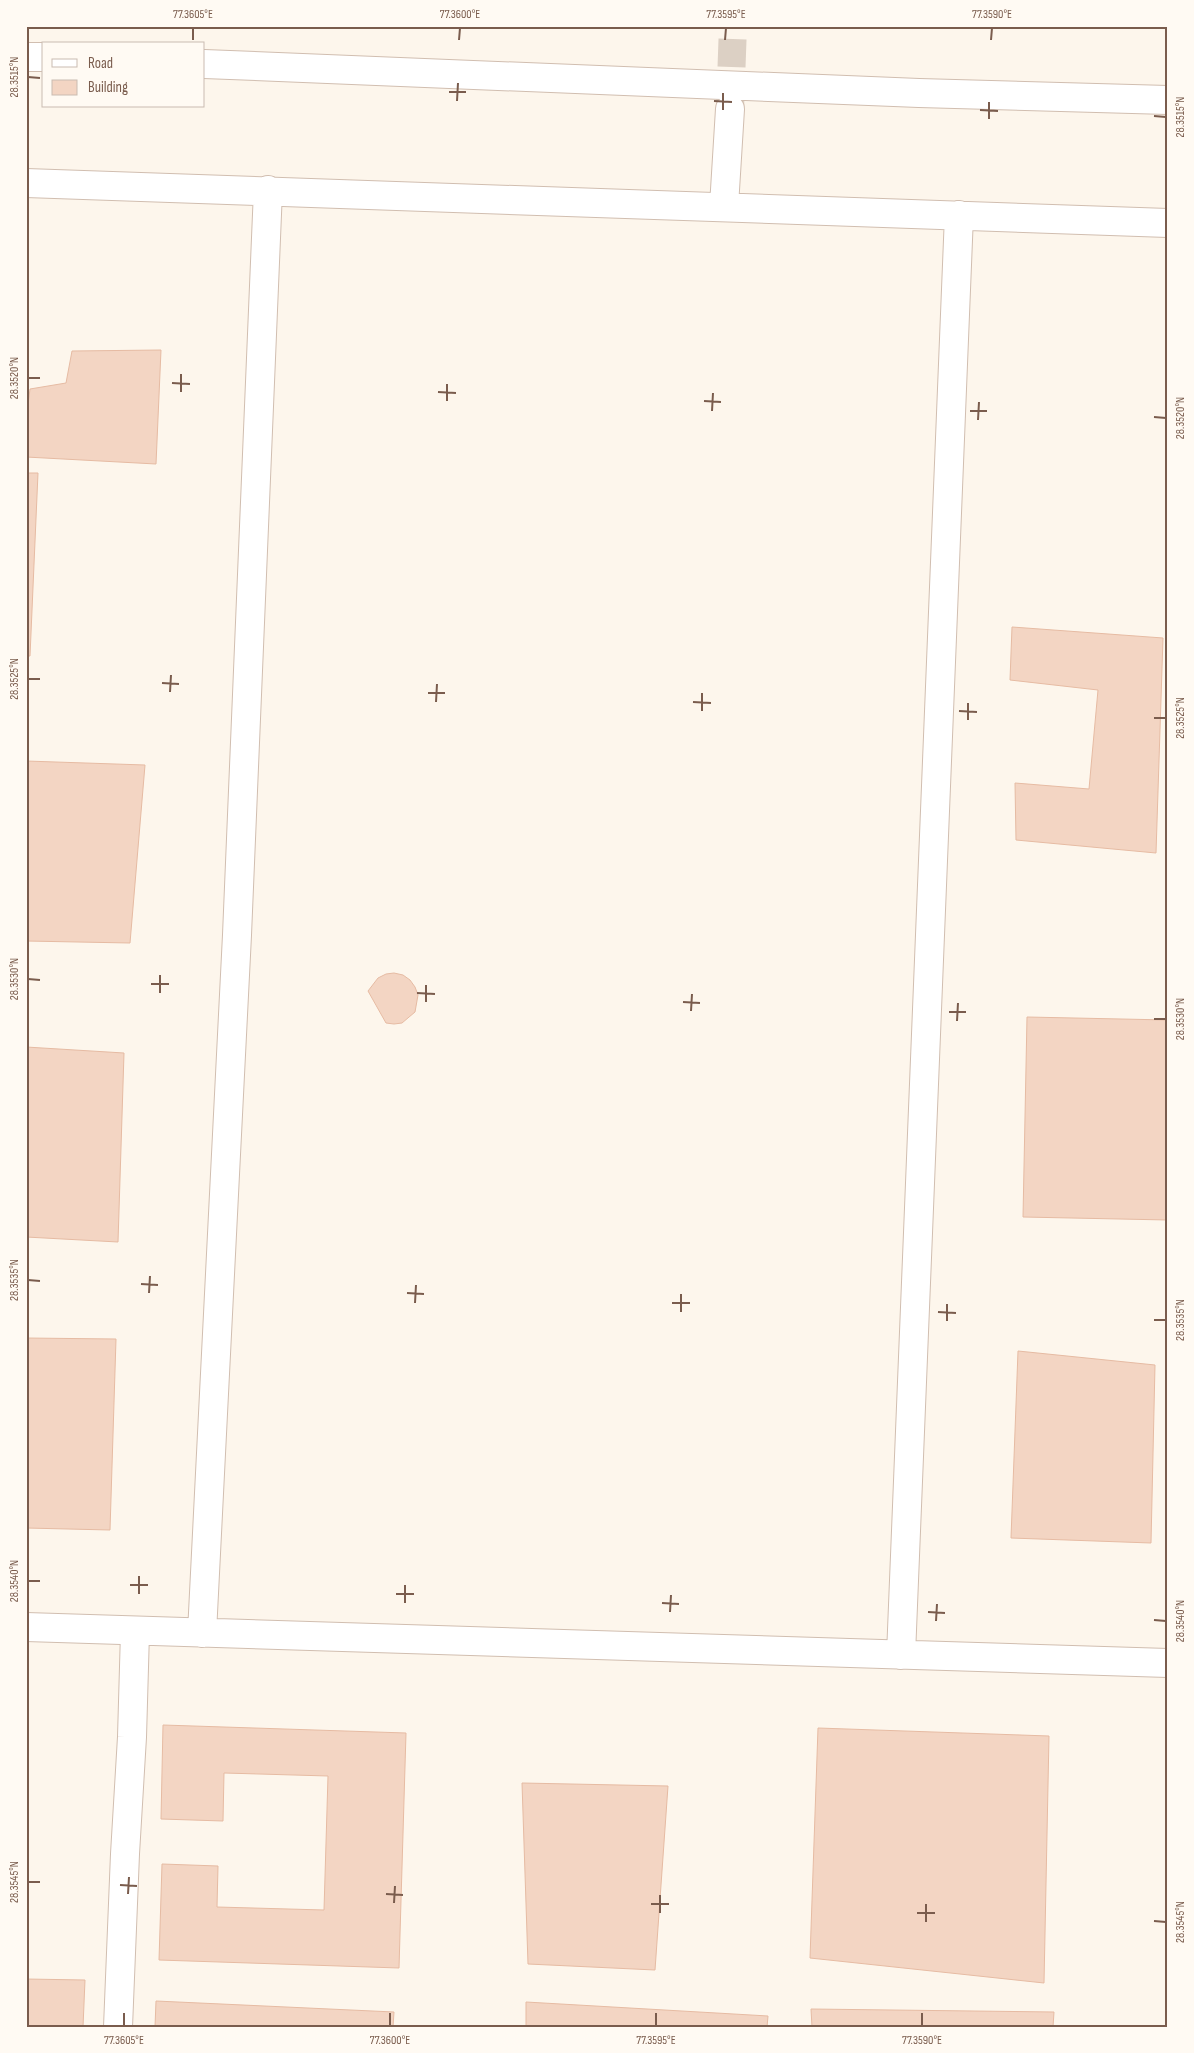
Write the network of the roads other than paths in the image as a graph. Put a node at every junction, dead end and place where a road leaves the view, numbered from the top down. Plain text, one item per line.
1 (26, 56) edge
2 (42, 57) edge
3 (205, 64) edge
4 (1168, 100) edge
5 (730, 109) tunnel mouth
6 (26, 183) edge
7 (268, 190) junction
8 (724, 206) junction
9 (959, 215) junction
10 (1168, 223) edge
11 (26, 1627) edge
12 (135, 1632) junction
13 (202, 1633) junction
14 (901, 1655) junction
15 (1168, 1664) edge
16 (118, 2027) edge

1 - 2 lane
3 - 4 lane
5 - 8 lane
6 - 7 lane
7 - 8 lane
7 - 13 lane
8 - 9 lane
9 - 10 lane
9 - 14 lane
11 - 12 lane
12 - 13 lane
12 - 16 lane
13 - 14 lane
14 - 15 lane

